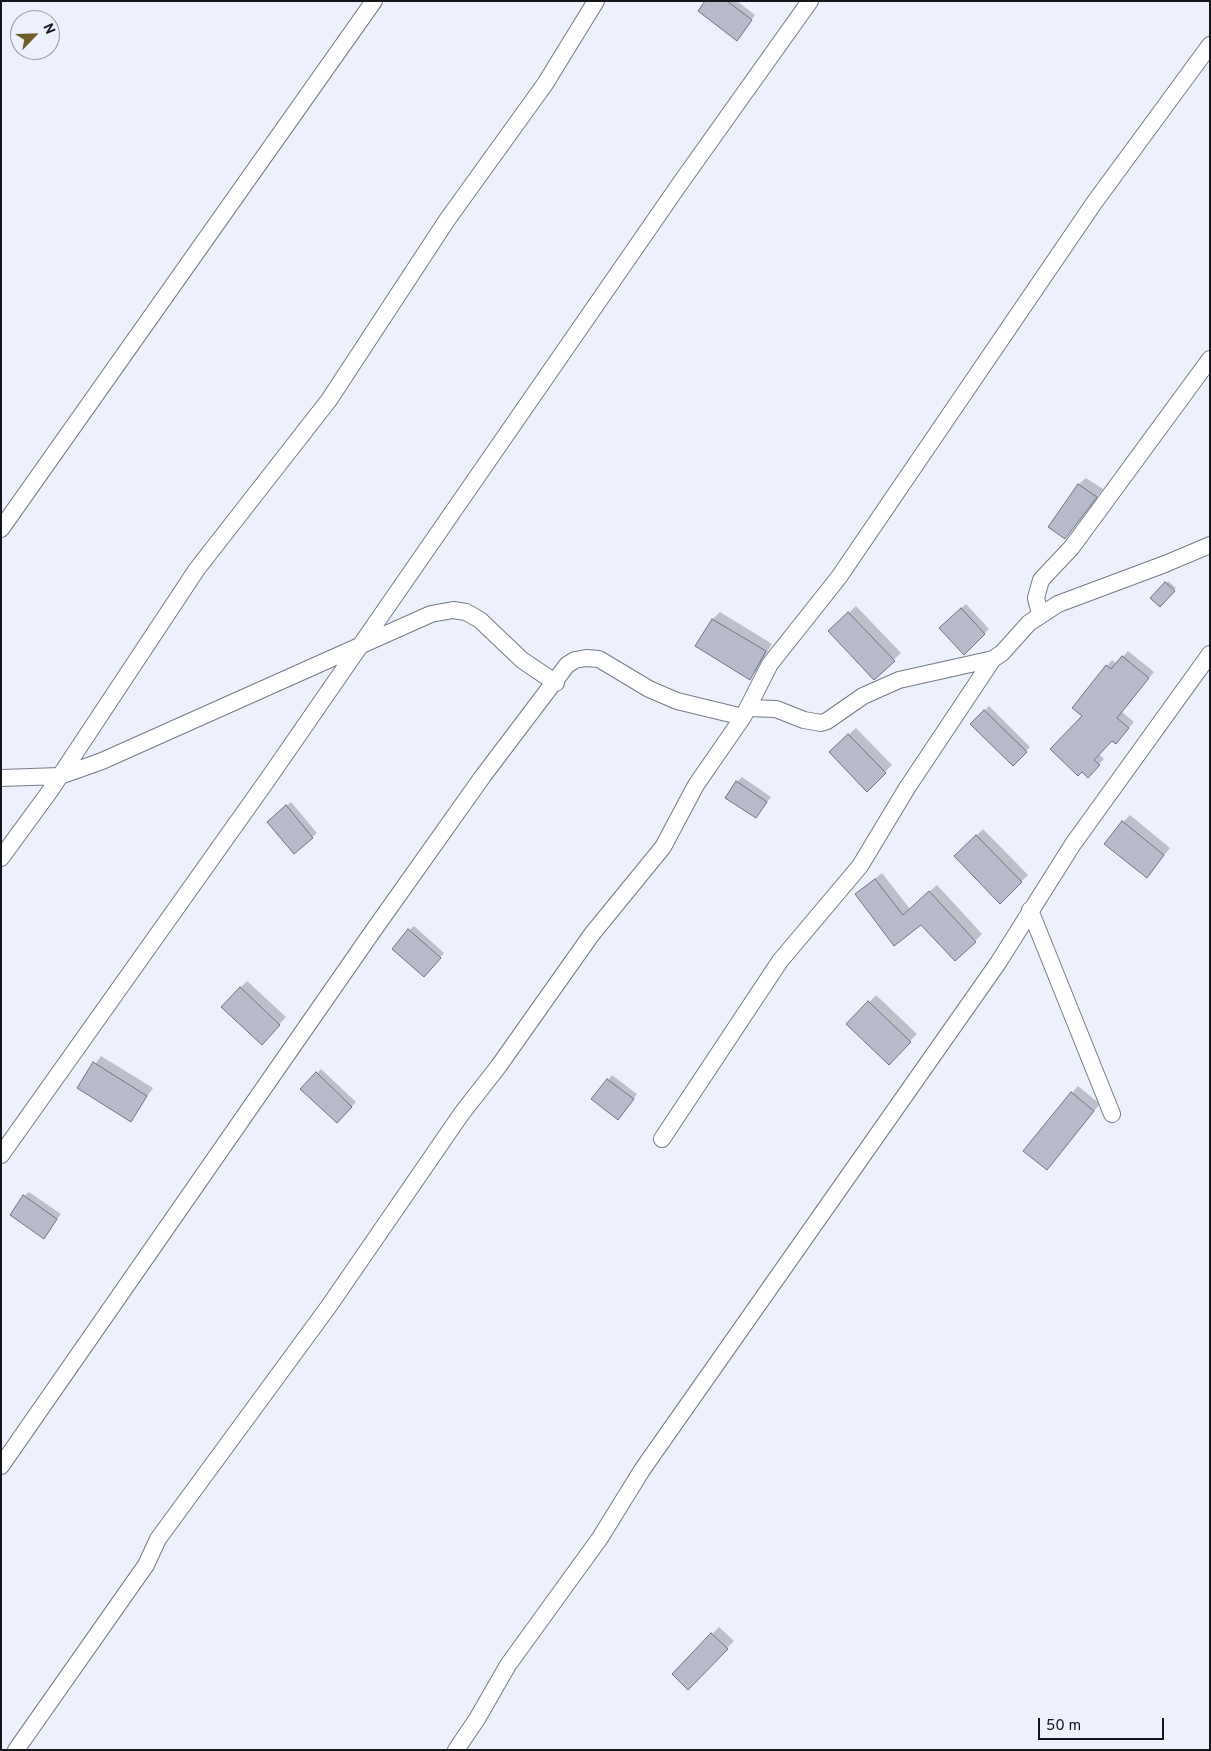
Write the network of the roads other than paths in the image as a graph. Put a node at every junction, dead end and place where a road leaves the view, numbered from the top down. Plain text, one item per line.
1 (374, 1) edge
2 (596, 1) edge
3 (810, 1) edge
4 (1210, 45) edge
5 (1210, 359) edge
6 (1, 529) edge
7 (1210, 545) edge
8 (1040, 614) junction
9 (364, 642) junction
10 (1210, 654) edge
11 (993, 659) junction
12 (556, 682) junction
13 (745, 713) junction
14 (60, 776) junction
15 (1, 778) edge
16 (1, 858) edge
17 (1030, 910) junction
18 (1112, 1114) dead end
19 (662, 1139) dead end
20 (1, 1155) edge
21 (1, 1466) edge
22 (16, 1750) edge
23 (456, 1750) edge

1 - 6 street
2 - 14 street
3 - 9 street
4 - 13 street
5 - 8 street
7 - 8 street
8 - 11 street
9 - 12 street
9 - 14 street
9 - 20 street
10 - 17 street
11 - 13 street
11 - 19 street
12 - 13 street
12 - 21 street
13 - 22 street
14 - 15 street
14 - 16 street
17 - 18 street
17 - 23 street

